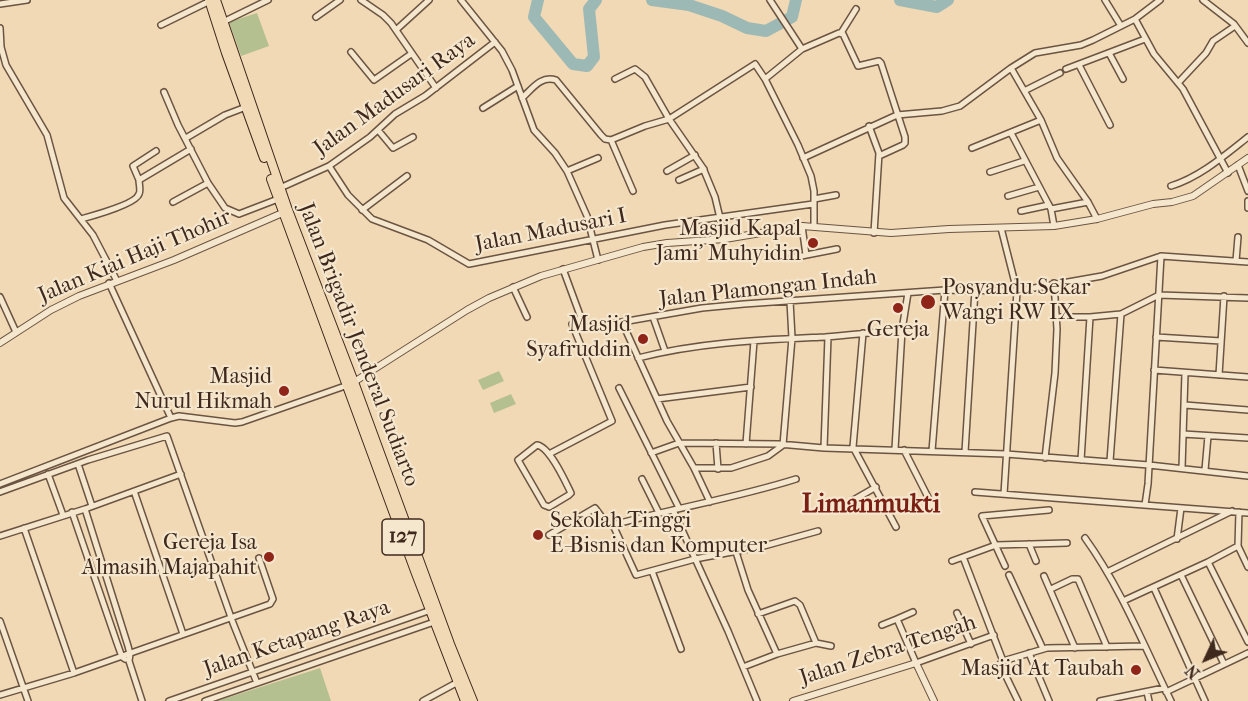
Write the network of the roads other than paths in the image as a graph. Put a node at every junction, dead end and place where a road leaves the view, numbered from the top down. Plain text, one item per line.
1 (27, 0) edge
2 (212, 0) edge
3 (268, 0) edge
4 (340, 0) edge
5 (361, 0) edge
6 (429, 0) edge
7 (461, 0) edge
8 (1106, 0) edge
9 (1160, 0) edge
10 (1203, 0) edge
11 (770, 1) edge
12 (0, 4) edge
13 (856, 9) dead end
14 (316, 17) dead end
15 (1135, 19) junction
16 (223, 22) junction
17 (161, 25) dead end
18 (1121, 26) junction
19 (1235, 26) junction
20 (0, 28) edge
21 (396, 30) junction
22 (841, 33) junction
23 (1145, 39) junction
24 (495, 42) junction
25 (1248, 44) edge
26 (802, 49) junction
27 (351, 52) dead end
28 (1109, 53) junction
29 (411, 54) junction
30 (1079, 65) junction
31 (1011, 68) junction
32 (1066, 69) dead end
33 (1060, 73) dead end
34 (615, 79) dead end
35 (765, 79) junction
36 (1122, 79) dead end
37 (1178, 83) junction
38 (518, 86) junction
39 (436, 88) junction
40 (1026, 90) junction
41 (164, 92) dead end
42 (522, 98) junction
43 (246, 107) junction
44 (483, 108) dead end
45 (897, 115) junction
46 (669, 119) junction
47 (1041, 120) junction
48 (1110, 125) dead end
49 (869, 126) junction
50 (378, 130) junction
51 (1011, 132) junction
52 (413, 136) dead end
53 (1248, 137) edge
54 (186, 138) junction
55 (611, 140) junction
56 (972, 148) dead end
57 (191, 149) junction
58 (156, 151) dead end
59 (695, 155) junction
60 (879, 156) junction
61 (598, 158) dead end
62 (803, 158) junction
63 (1248, 158) edge
64 (1220, 160) junction
65 (1024, 161) junction
66 (1238, 165) junction
67 (329, 166) junction
68 (704, 169) junction
69 (567, 171) junction
70 (667, 171) dead end
71 (990, 172) dead end
72 (1228, 173) junction
73 (407, 176) dead end
74 (139, 180) junction
75 (678, 180) dead end
76 (208, 183) junction
77 (1170, 186) dead end
78 (280, 188) junction
79 (1039, 188) junction
80 (633, 190) dead end
81 (1248, 191) edge
82 (836, 195) dead end
83 (1008, 196) dead end
84 (278, 199) junction
85 (814, 201) junction
86 (1248, 201) edge
87 (173, 202) dead end
88 (1088, 202) junction
89 (1248, 208) edge
90 (1051, 209) junction
91 (362, 210) junction
92 (1021, 211) dead end
93 (285, 212) junction
94 (721, 218) junction
95 (81, 219) junction
96 (1097, 219) junction
97 (1054, 223) junction
98 (802, 226) junction
99 (814, 226) junction
100 (1001, 228) junction
101 (874, 232) junction
102 (1238, 237) dead end
103 (726, 239) junction
104 (595, 245) junction
105 (837, 249) dead end
106 (806, 255) junction
107 (1161, 256) junction
108 (791, 258) dead end
109 (598, 260) junction
110 (1236, 261) junction
111 (1248, 262) edge
112 (563, 269) junction
113 (117, 280) junction
114 (1054, 283) junction
115 (109, 284) junction
116 (513, 287) junction
117 (945, 290) junction
118 (975, 290) junction
119 (1017, 291) junction
120 (908, 293) junction
121 (1159, 295) junction
122 (1224, 296) junction
123 (0, 297) edge
124 (1248, 298) edge
125 (790, 302) junction
126 (1121, 314) junction
127 (527, 317) dead end
128 (653, 317) junction
129 (1056, 317) junction
130 (580, 318) junction
131 (1089, 318) junction
132 (622, 322) junction
133 (902, 330) junction
134 (16, 332) junction
135 (863, 333) junction
136 (828, 337) junction
137 (1156, 337) junction
138 (792, 338) junction
139 (754, 340) junction
140 (1221, 341) junction
141 (0, 343) edge
142 (665, 351) junction
143 (638, 358) junction
144 (1154, 370) junction
145 (1185, 373) junction
146 (1219, 375) junction
147 (1248, 377) edge
148 (351, 384) junction
149 (751, 387) junction
150 (620, 388) dead end
151 (657, 399) junction
152 (1185, 405) junction
153 (1248, 410) edge
154 (171, 418) junction
155 (1183, 434) junction
156 (1208, 436) junction
157 (1248, 438) edge
158 (679, 443) junction
159 (716, 443) junction
160 (746, 444) junction
161 (783, 445) junction
162 (854, 447) junction
163 (824, 448) junction
164 (895, 449) junction
165 (904, 450) junction
166 (932, 451) junction
167 (964, 452) junction
168 (549, 453) junction
169 (651, 453) junction
170 (1006, 454) junction
171 (1045, 458) junction
172 (1081, 460) junction
173 (1110, 461) junction
174 (78, 464) junction
175 (1149, 465) junction
176 (694, 468) junction
177 (1182, 468) junction
178 (718, 469) junction
179 (1205, 470) junction
180 (48, 474) junction
181 (181, 474) junction
182 (1248, 476) edge
183 (642, 479) dead end
184 (796, 479) dead end
185 (0, 484) edge
186 (876, 487) junction
187 (134, 491) junction
188 (0, 492) edge
189 (975, 492) dead end
190 (1004, 494) junction
191 (710, 502) junction
192 (850, 502) dead end
193 (1145, 505) junction
194 (92, 506) junction
195 (1181, 508) junction
196 (85, 509) junction
197 (676, 509) junction
198 (934, 509) dead end
199 (1049, 510) dead end
200 (72, 512) junction
201 (1236, 512) junction
202 (659, 513) junction
203 (1248, 513) edge
204 (63, 515) junction
205 (613, 525) junction
206 (896, 527) dead end
207 (24, 528) junction
208 (818, 531) dead end
209 (549, 535) dead end
210 (0, 536) edge
211 (1085, 538) dead end
212 (1177, 539) junction
213 (1067, 543) dead end
214 (1029, 544) junction
215 (996, 545) junction
216 (1238, 546) junction
217 (736, 552) junction
218 (963, 557) junction
219 (259, 558) dead end
220 (695, 558) junction
221 (952, 561) dead end
222 (1036, 561) dead end
223 (1209, 562) junction
224 (1005, 566) dead end
225 (1248, 567) edge
226 (652, 571) junction
227 (1107, 572) junction
228 (105, 573) junction
229 (1009, 575) dead end
230 (1181, 575) junction
231 (1044, 576) dead end
232 (94, 577) junction
233 (109, 587) junction
234 (1154, 588) junction
235 (1050, 589) junction
236 (99, 591) junction
237 (1123, 601) junction
238 (434, 610) junction
239 (913, 612) dead end
240 (957, 613) dead end
241 (758, 614) junction
242 (231, 617) junction
243 (405, 619) junction
244 (897, 619) junction
245 (438, 620) junction
246 (0, 621) edge
247 (882, 625) dead end
248 (372, 630) junction
249 (409, 631) junction
250 (183, 634) junction
251 (362, 634) junction
252 (994, 635) junction
253 (375, 642) junction
254 (1248, 642) edge
255 (816, 643) junction
256 (366, 645) junction
257 (970, 645) junction
258 (831, 646) dead end
259 (1144, 646) junction
260 (1107, 647) junction
261 (1075, 648) junction
262 (681, 649) dead end
263 (1043, 649) junction
264 (1029, 653) junction
265 (1248, 653) edge
266 (777, 654) junction
267 (122, 657) junction
268 (129, 658) junction
269 (1003, 661) junction
270 (916, 663) junction
271 (1224, 664) junction
272 (743, 667) junction
273 (252, 671) junction
274 (74, 674) junction
275 (1194, 677) junction
276 (458, 682) junction
277 (257, 683) junction
278 (23, 688) junction
279 (1165, 690) junction
280 (1147, 692) junction
281 (0, 695) edge
282 (28, 701) edge
283 (142, 701) edge
284 (169, 701) edge
285 (205, 701) edge
286 (423, 701) edge
287 (465, 701) edge
288 (473, 701) edge
289 (757, 701) edge
290 (793, 701) edge
291 (934, 701) edge
292 (1018, 701) edge
293 (1048, 701) edge
294 (1100, 701) edge
295 (1149, 701) edge
296 (1171, 701) edge
297 (1206, 701) edge

1 - 12 street
2 - 16 main road, Jalan Brigadir Jenderal Sudiarto / 127
2 - 17 street
2 - 43 main road, Jalan Brigadir Jenderal Sudiarto / 127
3 - 16 street
4 - 14 street
5 - 21 street
6 - 21 street
7 - 24 street
8 - 18 street
9 - 15 street
10 - 19 street
11 - 26 street
13 - 22 street
15 - 18 street
15 - 23 street
16 - 78 main road, Jalan Brigadir Jenderal Sudiarto / 127
18 - 31 street
19 - 25 street
19 - 37 street
20 - 95 street
21 - 29 street
22 - 26 street
22 - 45 street
23 - 28 street
23 - 37 street
24 - 38 street
24 - 39 street, Jalan Madusari Raya
26 - 35 street
27 - 29 street
28 - 30 street
28 - 36 street
29 - 39 street
30 - 32 street
30 - 48 street
31 - 40 street
31 - 45 street
33 - 40 street
34 - 46 street
35 - 46 street
35 - 62 street
37 - 64 street
38 - 42 street
38 - 44 street
39 - 50 street, Jalan Madusari Raya
40 - 47 street
41 - 54 street
42 - 55 street
42 - 69 street
43 - 54 street
43 - 84 main road, Jalan Brigadir Jenderal Sudiarto / 127
45 - 49 street
45 - 60 street
46 - 55 street
46 - 59 street
47 - 51 street
47 - 88 street
49 - 60 street
49 - 62 street
50 - 52 street
50 - 67 street, Jalan Madusari Raya
51 - 56 street
51 - 65 street
53 - 64 street
54 - 57 street
55 - 80 street
57 - 74 street
57 - 76 street
58 - 74 street
59 - 68 street
59 - 70 street
60 - 101 street
61 - 69 street
62 - 85 street
63 - 66 street
64 - 72 street
64 - 77 street
65 - 71 street
65 - 79 street
66 - 72 street
66 - 81 street
67 - 78 street, Jalan Madusari Raya
67 - 91 street, Jalan Madusari I
68 - 75 street
68 - 94 street
69 - 104 street
72 - 96 street
73 - 91 street
74 - 95 street
76 - 84 street
76 - 87 street
78 - 93 main road, Jalan Brigadir Jenderal Sudiarto / 127
79 - 83 street
79 - 90 street
82 - 85 street, Jalan Madusari I
84 - 93 main road, Jalan Brigadir Jenderal Sudiarto / 127
85 - 94 street, Jalan Madusari I
85 - 99 street
86 - 89 street
88 - 90 street
88 - 96 street
90 - 92 street
90 - 97 street
91 - 104 street, Jalan Madusari I
93 - 113 street, Jalan Kiai Haji Thohir
93 - 148 main road, Jalan Brigadir Jenderal Sudiarto / 127
94 - 103 street
94 - 104 street, Jalan Madusari I
95 - 113 street
96 - 97 street
97 - 100 street
98 - 99 street
98 - 103 street
98 - 106 street
99 - 101 street
100 - 101 street
100 - 119 street
102 - 110 street
103 - 109 street
104 - 109 street
105 - 106 street
106 - 108 street
107 - 110 street
107 - 114 street, Jalan Plamongan Indah
107 - 121 street
109 - 112 street
110 - 111 street
112 - 116 street
112 - 130 street
113 - 115 street, Jalan Kiai Haji Thohir
114 - 119 street, Jalan Plamongan Indah
114 - 129 street
115 - 134 street, Jalan Kiai Haji Thohir
115 - 154 street
116 - 127 street
116 - 148 street
117 - 118 street, Jalan Plamongan Indah
117 - 120 street, Jalan Plamongan Indah
117 - 166 street
118 - 119 street, Jalan Plamongan Indah
118 - 167 street
119 - 170 street
120 - 125 street, Jalan Plamongan Indah
120 - 133 street
121 - 122 street
121 - 126 street
121 - 137 street
122 - 124 street
122 - 140 street
123 - 134 street
125 - 128 street, Jalan Plamongan Indah
125 - 138 street
126 - 131 street
126 - 173 street
128 - 132 street, Jalan Plamongan Indah
128 - 142 street
129 - 131 street
129 - 171 street
130 - 132 street, Jalan Plamongan Indah
130 - 168 street
131 - 172 street
132 - 143 street
133 - 135 street
133 - 164 street
134 - 141 street, Jalan Kiai Haji Thohir
135 - 136 street
135 - 162 street
136 - 138 street
136 - 163 street
137 - 140 street
137 - 144 street
138 - 139 street
138 - 161 street
139 - 142 street
139 - 149 street
140 - 146 street
142 - 143 street
143 - 151 street
144 - 145 street
144 - 175 street
145 - 146 street
145 - 152 street
146 - 147 street
148 - 154 street
148 - 238 main road, Jalan Brigadir Jenderal Sudiarto / 127
149 - 151 street
149 - 160 street
150 - 169 street
151 - 158 street
152 - 153 street
152 - 155 street
154 - 185 street
155 - 156 street
155 - 177 street
156 - 157 street
156 - 179 street
158 - 159 street
158 - 169 street
158 - 176 street
159 - 160 street
159 - 178 street
160 - 161 street
161 - 163 street
161 - 178 street
162 - 163 street
162 - 164 street
162 - 186 street
164 - 165 street
165 - 166 street
165 - 198 street
166 - 167 street
167 - 170 street
168 - 168 street
169 - 197 street
170 - 171 street
170 - 190 street
171 - 172 street
172 - 173 street
173 - 175 street
174 - 180 street
174 - 181 street
174 - 194 street
175 - 177 street
175 - 193 street
176 - 178 street
176 - 191 street
177 - 179 street
179 - 182 street
180 - 188 street
180 - 204 street
181 - 187 street
181 - 242 street
183 - 202 street
184 - 191 street
186 - 192 street
186 - 206 street
187 - 194 street
187 - 250 street
189 - 190 street
190 - 193 street
191 - 197 street
193 - 195 street
194 - 196 street
195 - 201 street
195 - 212 street
196 - 200 street
196 - 228 street
197 - 202 street
197 - 220 street
199 - 215 street
200 - 204 street
200 - 232 street
201 - 203 street
201 - 212 street
201 - 216 street
202 - 205 street
204 - 207 street
205 - 209 street
205 - 226 street
207 - 210 street
207 - 274 street
208 - 217 street
211 - 227 street
212 - 227 street
213 - 214 street
214 - 215 street
214 - 222 street
215 - 218 street
215 - 224 street
216 - 223 street
216 - 225 street
217 - 220 street
217 - 241 street
218 - 221 street
218 - 252 street
219 - 242 street
220 - 226 street
220 - 272 street
223 - 230 street
223 - 254 street
226 - 262 street
227 - 237 street
228 - 232 street
228 - 233 street
229 - 263 street
230 - 234 street
230 - 271 street
231 - 235 street
232 - 236 street
233 - 236 street
233 - 268 street
234 - 237 street
234 - 275 street
235 - 260 street
235 - 261 street
236 - 267 street
237 - 259 street
238 - 243 street, Jalan Ketapang Raya
238 - 245 main road, Jalan Brigadir Jenderal Sudiarto / 127
239 - 244 street
240 - 257 street
241 - 255 street
241 - 266 street
242 - 250 street
242 - 273 street
243 - 248 street, Jalan Ketapang Raya
243 - 249 street
244 - 247 street
244 - 270 street
245 - 249 street, Jalan Ketapang Raya
245 - 276 main road, Jalan Brigadir Jenderal Sudiarto / 127
245 - 288 main road, Jalan Brigadir Jenderal Sudiarto / 127
246 - 278 street
248 - 251 street, Jalan Ketapang Raya
248 - 253 street
249 - 253 street, Jalan Ketapang Raya
250 - 268 street
251 - 256 street
251 - 273 street, Jalan Ketapang Raya
252 - 257 street, Jalan Zebra Tengah
252 - 269 street
253 - 256 street, Jalan Ketapang Raya
255 - 258 street
255 - 266 street
256 - 277 street, Jalan Ketapang Raya
257 - 270 street, Jalan Zebra Tengah
259 - 260 street
259 - 279 street
260 - 261 street
261 - 263 street
263 - 264 street
264 - 269 street
264 - 293 street
265 - 271 street
266 - 272 street
267 - 268 street
267 - 274 street
268 - 283 street
269 - 292 street
270 - 290 street, Jalan Zebra Tengah
270 - 291 street
271 - 275 street
272 - 289 street
273 - 277 street
273 - 284 street, Jalan Ketapang Raya
274 - 278 street
275 - 279 street
275 - 297 street
276 - 286 street
276 - 287 main road, Jalan Brigadir Jenderal Sudiarto / 127
277 - 285 street, Jalan Ketapang Raya
278 - 281 street
278 - 282 street
279 - 280 street
279 - 296 street
280 - 294 street
280 - 295 street

